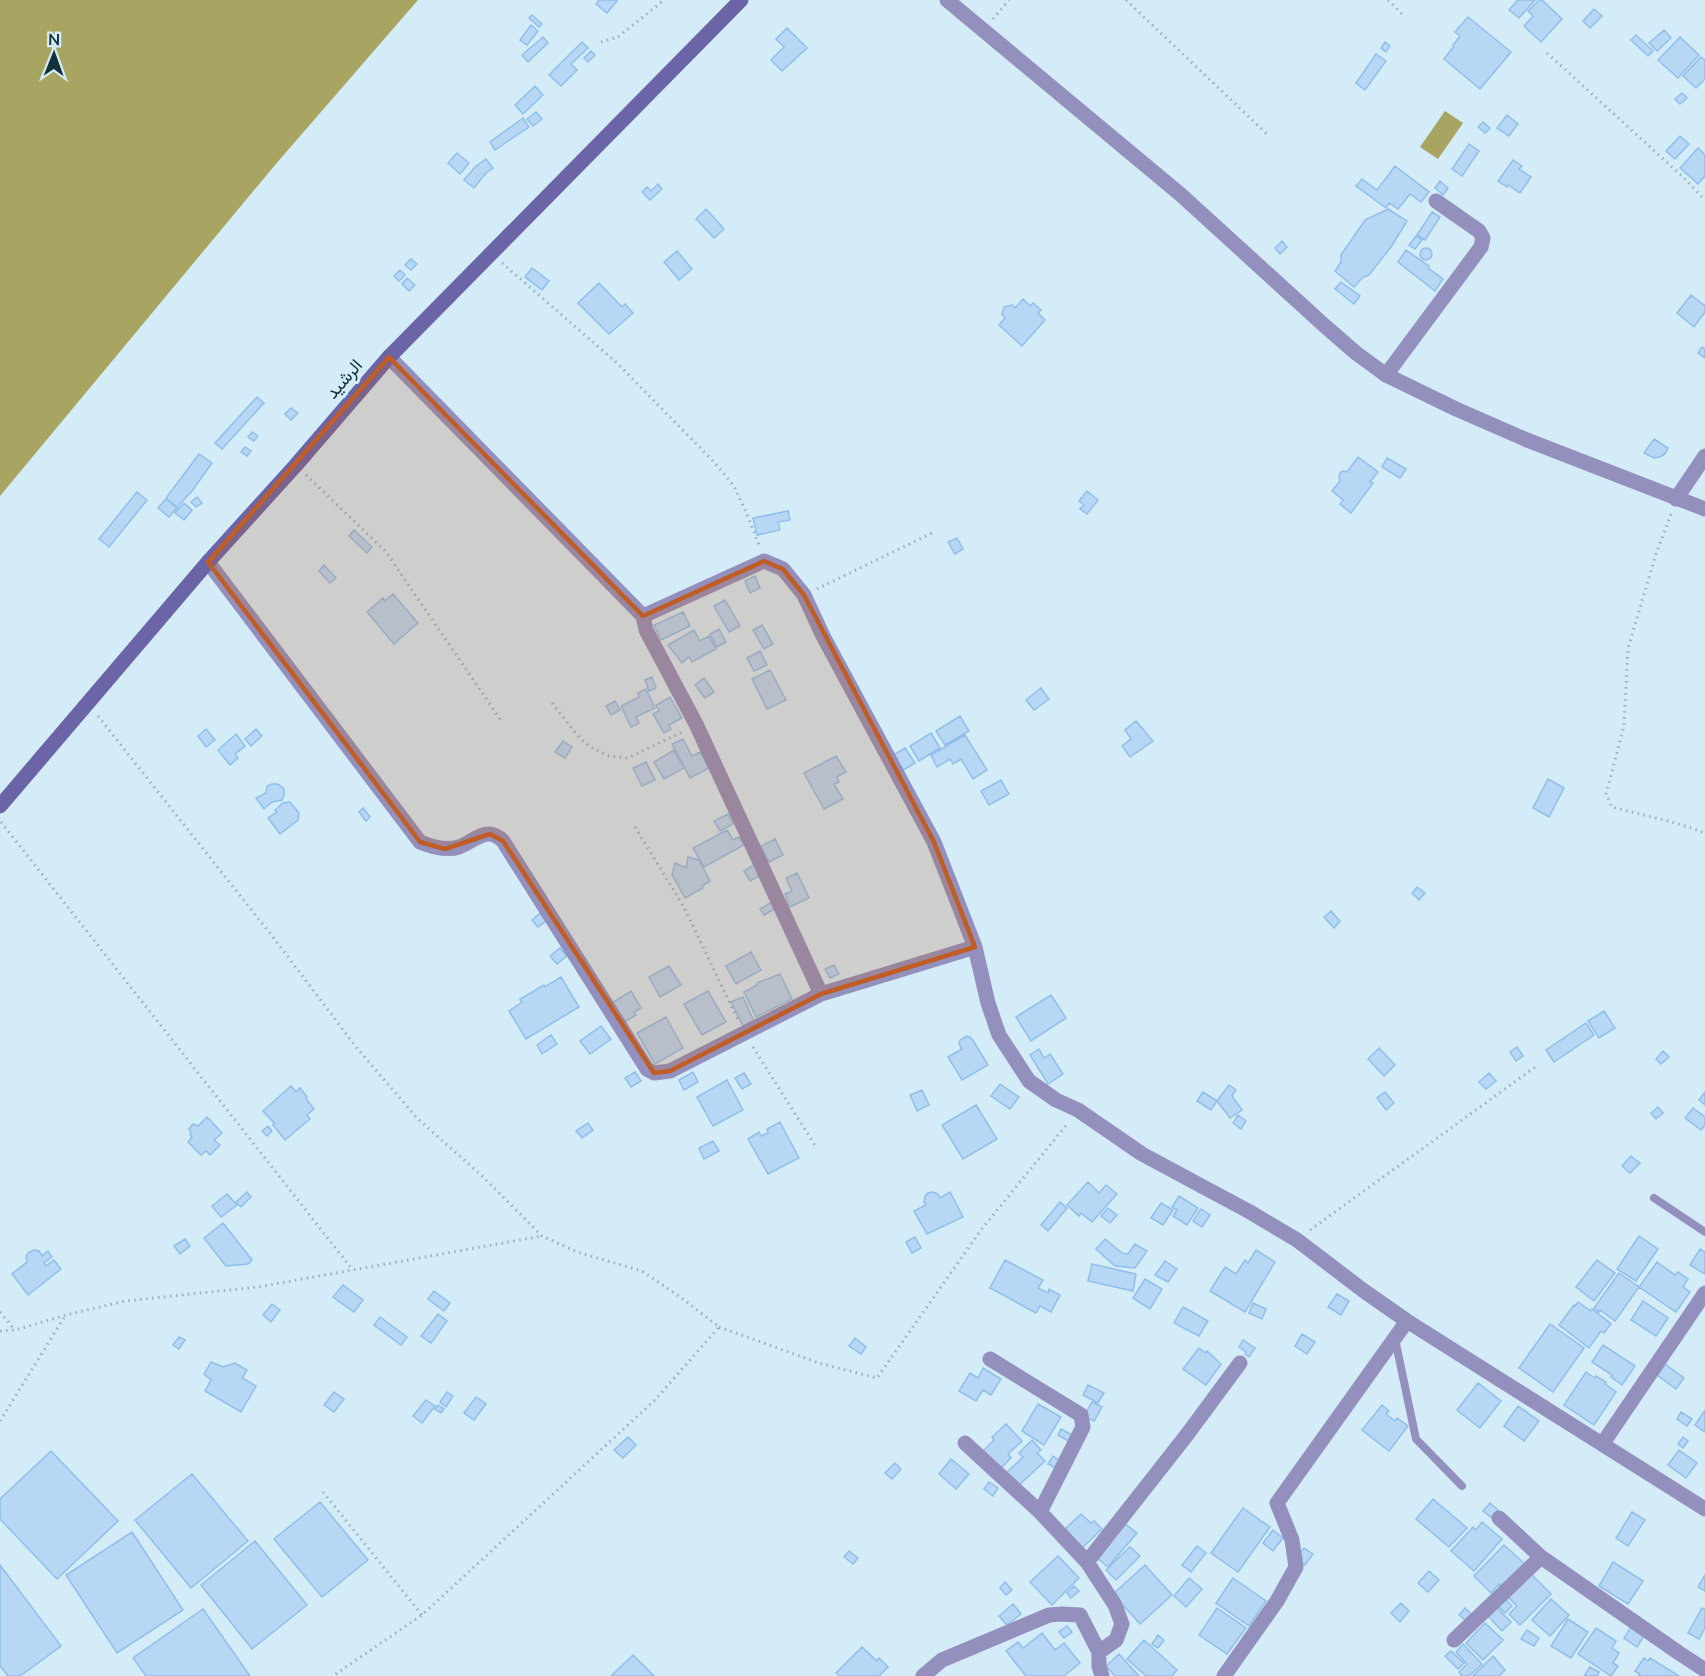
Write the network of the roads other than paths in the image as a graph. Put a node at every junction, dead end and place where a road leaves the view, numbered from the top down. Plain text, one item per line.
1 (741, 0) edge
2 (947, 0) edge
3 (1436, 201) dead end
4 (389, 357) junction
5 (1386, 375) junction
6 (1705, 456) edge
7 (1676, 498) junction
8 (1705, 509) edge
9 (208, 562) junction
10 (643, 616) junction
11 (0, 806) edge
12 (975, 947) junction
13 (821, 994) junction
14 (1654, 1198) dead end
15 (1705, 1232) edge
16 (1705, 1293) edge
17 (1407, 1321) junction
18 (1395, 1338) junction
19 (990, 1359) dead end
20 (1240, 1363) dead end
21 (965, 1443) dead end
22 (1603, 1443) junction
23 (1462, 1486) dead end
24 (1705, 1509) edge
25 (1040, 1512) junction
26 (1499, 1518) dead end
27 (1540, 1557) junction
28 (1087, 1562) junction
29 (1454, 1640) dead end
30 (1099, 1652) junction
31 (1705, 1670) edge
32 (929, 1674) edge
33 (1102, 1676) edge
34 (1224, 1676) edge

1 - 4 main road, الرشيد
2 - 5 street
3 - 5 street
4 - 9 main road, الرشيد
4 - 10 street
5 - 7 street
6 - 7 street
7 - 8 street
9 - 11 main road, الرشيد
9 - 13 street
10 - 12 street
10 - 13 street
12 - 13 street
12 - 17 street
14 - 15 lane
16 - 22 street
17 - 18 street
17 - 22 street
18 - 23 lane
18 - 34 street
19 - 25 street
20 - 28 street
21 - 25 street
22 - 24 street
25 - 28 street
26 - 27 street
27 - 29 street
27 - 31 street
28 - 30 street
30 - 32 street
30 - 33 street

